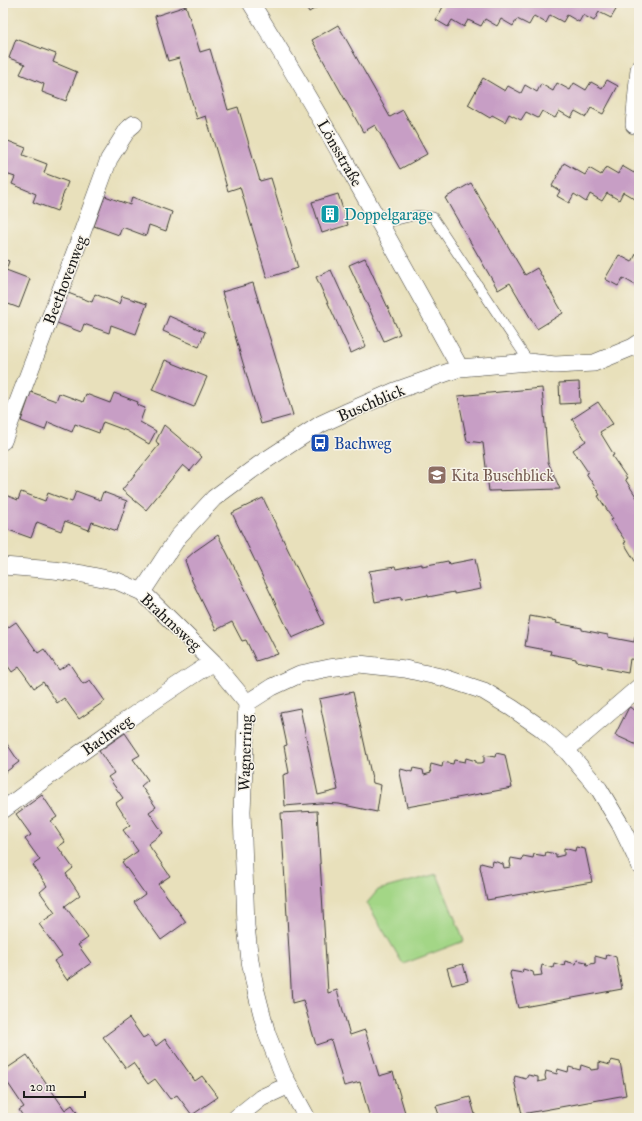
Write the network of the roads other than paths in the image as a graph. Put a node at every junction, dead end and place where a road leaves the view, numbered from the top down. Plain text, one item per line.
1 (251, 3) edge
2 (639, 69) edge
3 (134, 124) dead end
4 (639, 126) edge
5 (380, 224) junction
6 (639, 343) edge
7 (529, 362) junction
8 (460, 368) junction
9 (3, 441) edge
10 (3, 566) edge
11 (142, 592) junction
12 (213, 662) junction
13 (639, 687) edge
14 (247, 703) junction
15 (566, 750) junction
16 (3, 810) edge
17 (639, 865) edge
18 (289, 1085) junction
19 (236, 1118) edge
20 (307, 1118) edge

1 - 5 street, Lönsstraße
2 - 4 street
3 - 9 street, Beethovenweg
5 - 7 lane
5 - 8 street, Lönsstraße
6 - 7 street, Buschblick
7 - 8 street, Buschblick
8 - 11 street, Buschblick
10 - 11 street, Brahmsweg
11 - 12 street, Brahmsweg
12 - 14 street, Brahmsweg
12 - 16 street, Bachweg
13 - 15 street
14 - 15 street, Wagnerring
14 - 18 street, Wagnerring
15 - 17 street, Wagnerring
18 - 19 street
18 - 20 street, Wagnerring

